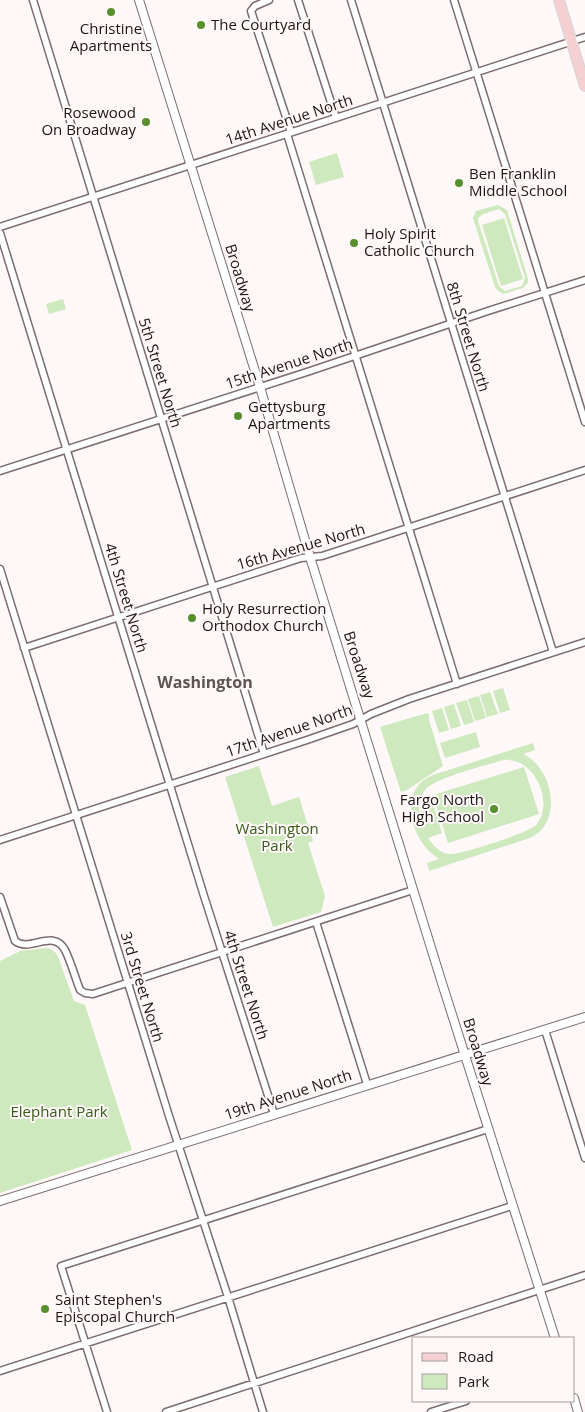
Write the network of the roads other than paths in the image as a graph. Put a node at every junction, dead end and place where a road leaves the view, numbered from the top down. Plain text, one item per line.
1 (33, 0) edge
2 (139, 0) edge
3 (269, 0) edge
4 (298, 0) edge
5 (351, 0) edge
6 (454, 0) edge
7 (559, 0) edge
8 (585, 37) edge
9 (571, 42) junction
10 (476, 72) junction
11 (585, 86) edge
12 (382, 103) junction
13 (336, 118) junction
14 (289, 133) junction
15 (190, 165) junction
16 (92, 196) junction
17 (0, 227) edge
18 (0, 234) edge
19 (585, 280) edge
20 (544, 293) junction
21 (451, 324) junction
22 (356, 356) junction
23 (260, 387) junction
24 (161, 419) junction
25 (585, 422) edge
26 (67, 449) junction
27 (585, 470) edge
28 (0, 471) edge
29 (504, 496) junction
30 (409, 527) junction
31 (310, 557) junction
32 (0, 569) edge
33 (213, 587) junction
34 (118, 617) junction
35 (585, 642) edge
36 (24, 648) junction
37 (553, 652) junction
38 (457, 684) junction
39 (362, 720) junction
40 (264, 754) junction
41 (170, 785) junction
42 (76, 815) junction
43 (0, 840) edge
44 (413, 890) junction
45 (0, 897) edge
46 (2, 914) edge
47 (316, 922) junction
48 (222, 952) junction
49 (128, 982) junction
50 (585, 1016) edge
51 (545, 1030) junction
52 (465, 1055) junction
53 (367, 1084) junction
54 (274, 1114) junction
55 (488, 1129) junction
56 (178, 1144) junction
57 (585, 1158) edge
58 (0, 1201) edge
59 (512, 1206) junction
60 (203, 1220) junction
61 (585, 1275) edge
62 (539, 1290) junction
63 (228, 1297) junction
64 (555, 1337) edge
65 (86, 1343) junction
66 (0, 1371) edge
67 (255, 1383) junction
68 (463, 1402) edge
69 (107, 1412) edge
70 (166, 1412) edge
71 (263, 1412) edge
72 (431, 1412) edge

1 - 16 street, 5th Street North
2 - 15 street, Broadway
3 - 14 street
4 - 13 street
5 - 12 street, 8th Street North
6 - 10 street
7 - 9 main road
8 - 9 street, 14th Avenue North
9 - 10 street, 14th Avenue North
9 - 11 main road
10 - 12 street, 14th Avenue North
10 - 20 street
12 - 13 street, 14th Avenue North
12 - 21 street, 8th Street North
13 - 14 street, 14th Avenue North
14 - 15 street, 14th Avenue North
14 - 22 street
15 - 16 street, 14th Avenue North
15 - 23 street, Broadway
16 - 17 street, 14th Avenue North
16 - 24 street, 5th Street North
18 - 26 street, 4th Street North
19 - 20 street, 15th Avenue North
20 - 21 street, 15th Avenue North
20 - 25 street
21 - 22 street, 15th Avenue North
21 - 29 street, 8th Street North
22 - 23 street, 15th Avenue North
22 - 30 street
23 - 24 street, 15th Avenue North
23 - 31 street, Broadway
24 - 26 street, 15th Avenue North
24 - 33 street, 5th Street North
26 - 28 street, 15th Avenue North
26 - 34 street, 4th Street North
27 - 29 street, 16th Avenue North
29 - 30 street, 16th Avenue North
29 - 37 street, 8th Street North
30 - 31 street, 16th Avenue North
30 - 38 street
31 - 33 street, 16th Avenue North
31 - 39 street, Broadway
32 - 36 street, 3rd Street North
33 - 34 street, 16th Avenue North
33 - 40 street, 5th Street North
34 - 36 street, 16th Avenue North
34 - 41 street, 4th Street North
35 - 37 street, 17th Avenue North
36 - 42 street, 3rd Street North
37 - 38 street, 17th Avenue North
38 - 39 street, 17th Avenue North
39 - 40 street, 17th Avenue North
39 - 44 street, Broadway
40 - 41 street, 17th Avenue North
41 - 42 street, 17th Avenue North
41 - 48 street, 4th Street North
42 - 43 street, 17th Avenue North
42 - 49 street, 3rd Street North
44 - 47 street
44 - 52 street, Broadway
45 - 46 street
46 - 49 street
47 - 48 street
47 - 53 street
48 - 49 street
48 - 54 street, 4th Street North
49 - 56 street, 3rd Street North
50 - 51 street, 19th Avenue North
51 - 52 street, 19th Avenue North
51 - 57 street
52 - 53 street, 19th Avenue North
52 - 55 street, Broadway
53 - 54 street, 19th Avenue North
54 - 56 street, 19th Avenue North
55 - 59 street, Broadway
55 - 60 street
56 - 58 street, 19th Avenue North
56 - 60 street, 3rd Street North
59 - 62 street, Broadway
59 - 63 street
60 - 63 street, 3rd Street North
60 - 65 street
61 - 62 street
62 - 64 street, Broadway
62 - 67 street
63 - 65 street
63 - 67 street, 3rd Street North
65 - 66 street
65 - 69 street
67 - 70 street
67 - 71 street, 3rd Street North
68 - 72 street

